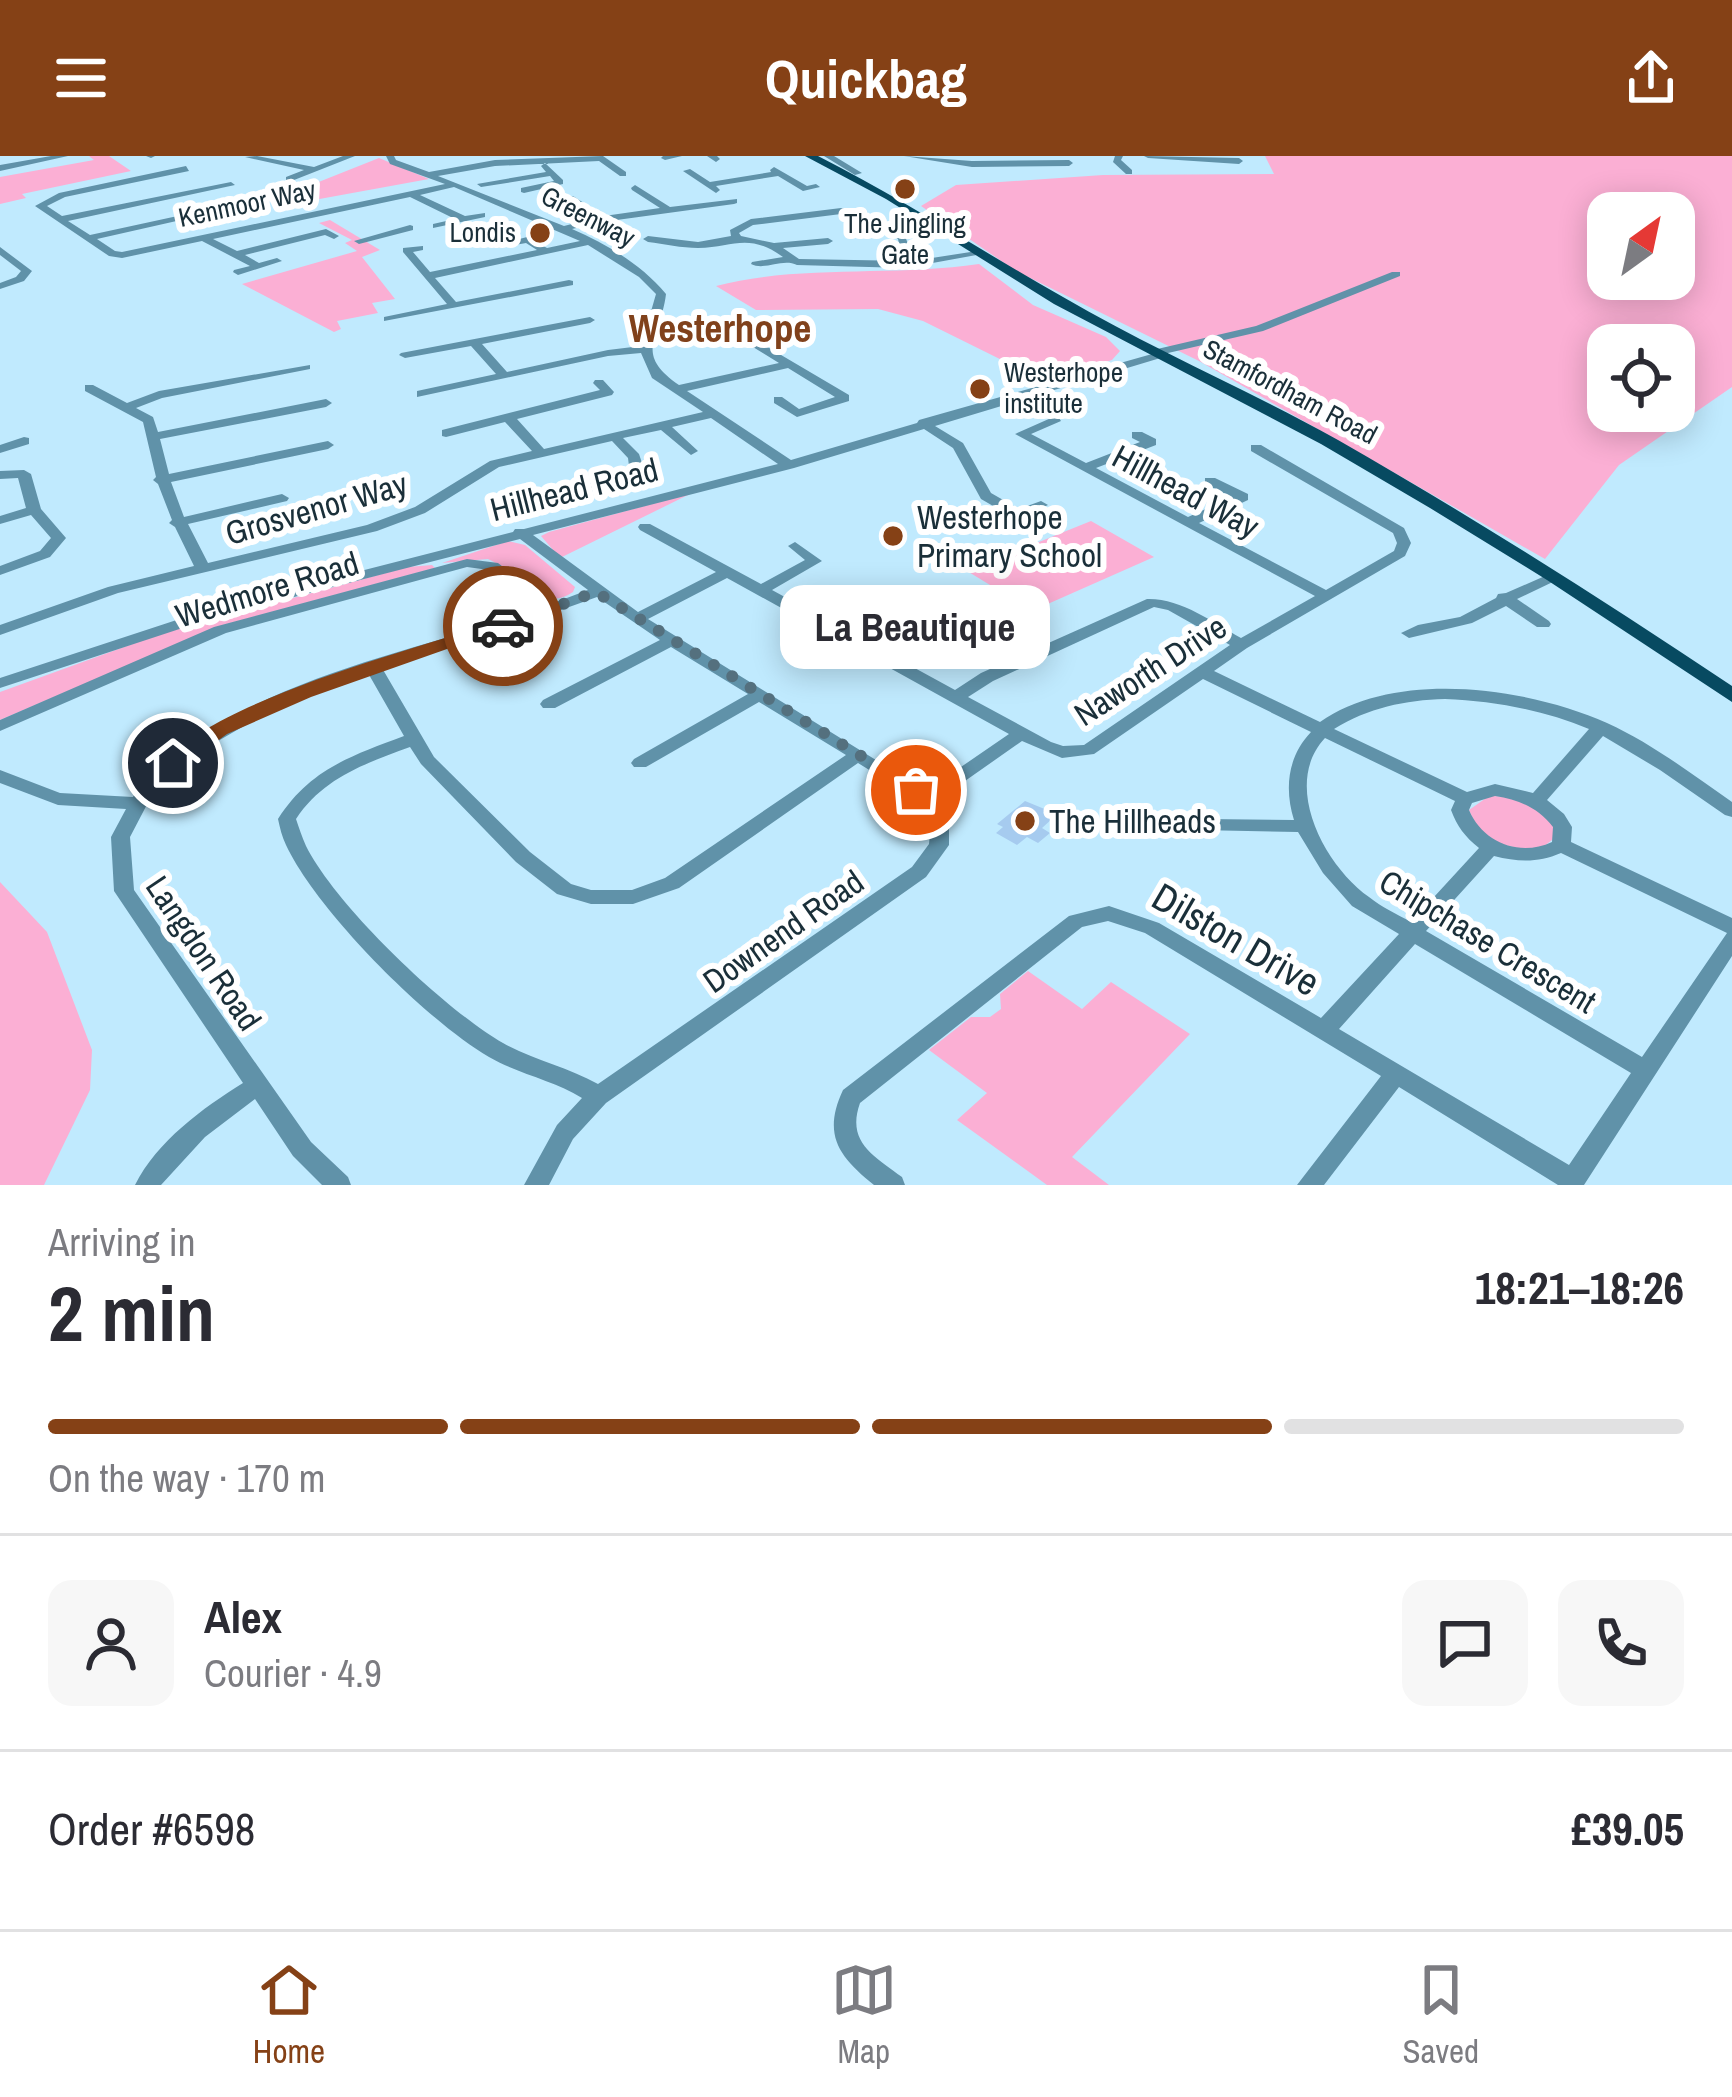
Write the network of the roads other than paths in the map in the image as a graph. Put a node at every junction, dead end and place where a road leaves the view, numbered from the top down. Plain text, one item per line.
1 (64, 156) edge
2 (251, 156) edge
3 (351, 156) edge
4 (390, 156) edge
5 (810, 156) edge
6 (828, 156) edge
7 (908, 156) edge
8 (1119, 156) edge
9 (1148, 156) edge
10 (599, 157) edge
11 (1222, 158) edge
12 (547, 161) junction
13 (1239, 161) dead end
14 (232, 163) dead end
15 (1070, 163) dead end
16 (762, 165) dead end
17 (0, 168) edge
18 (780, 168) junction
19 (187, 169) dead end
20 (856, 169) dead end
21 (316, 170) junction
22 (1123, 170) dead end
23 (687, 171) dead end
24 (549, 174) junction
25 (623, 174) dead end
26 (428, 176) junction
27 (289, 179) dead end
28 (481, 184) dead end
29 (232, 185) dead end
30 (453, 185) junction
31 (709, 185) junction
32 (816, 187) dead end
33 (635, 188) dead end
34 (524, 190) dead end
35 (413, 195) junction
36 (270, 199) dead end
37 (573, 199) dead end
38 (667, 209) junction
39 (482, 214) dead end
40 (63, 219) junction
41 (463, 219) junction
42 (602, 219) junction
43 (374, 225) dead end
44 (436, 226) dead end
45 (410, 228) dead end
46 (562, 230) junction
47 (391, 233) junction
48 (483, 234) dead end
49 (334, 236) dead end
50 (202, 237) junction
51 (90, 238) junction
52 (738, 238) junction
53 (647, 239) dead end
54 (820, 239) dead end
55 (359, 241) dead end
56 (587, 242) junction
57 (774, 246) junction
58 (420, 248) dead end
59 (890, 248) dead end
60 (904, 248) junction
61 (0, 250) edge
62 (548, 252) junction
63 (976, 254) junction
64 (234, 255) junction
65 (791, 259) junction
66 (277, 261) dead end
67 (755, 264) dead end
68 (917, 264) junction
69 (258, 266) junction
70 (238, 272) dead end
71 (1396, 274) dead end
72 (428, 276) junction
73 (570, 283) dead end
74 (0, 286) edge
75 (454, 306) junction
76 (590, 320) dead end
77 (390, 322) dead end
78 (700, 342) dead end
79 (475, 343) junction
80 (645, 349) junction
81 (1160, 353) junction
82 (406, 355) dead end
83 (790, 364) junction
84 (306, 367) dead end
85 (504, 376) junction
86 (599, 383) dead end
87 (89, 388) dead end
88 (675, 390) junction
89 (861, 393) dead end
90 (422, 394) dead end
91 (845, 398) junction
92 (778, 400) dead end
93 (326, 404) dead end
94 (128, 407) junction
95 (712, 413) junction
96 (508, 416) junction
97 (924, 422) junction
98 (1055, 422) dead end
99 (664, 426) junction
100 (446, 433) dead end
101 (614, 435) junction
102 (1136, 435) dead end
103 (152, 437) junction
104 (24, 442) dead end
105 (328, 445) dead end
106 (1256, 448) dead end
107 (0, 449) edge
108 (692, 451) dead end
109 (541, 452) junction
110 (786, 463) junction
111 (1085, 468) junction
112 (0, 476) edge
113 (160, 479) junction
114 (1210, 481) dead end
115 (556, 498) dead end
116 (282, 499) dead end
117 (1042, 506) dead end
118 (34, 510) junction
119 (1018, 515) junction
120 (0, 520) edge
121 (1001, 522) dead end
122 (176, 523) junction
123 (1187, 523) junction
124 (645, 527) dead end
125 (520, 532) junction
126 (795, 546) dead end
127 (202, 568) junction
128 (0, 571) edge
129 (728, 572) junction
130 (1554, 575) junction
131 (761, 590) junction
132 (596, 592) junction
133 (1326, 596) junction
134 (1503, 598) junction
135 (549, 610) junction
136 (637, 619) junction
137 (1543, 624) dead end
138 (0, 629) edge
139 (1409, 633) dead end
140 (671, 641) junction
141 (1241, 645) junction
142 (373, 667) junction
143 (1202, 672) junction
144 (0, 682) edge
145 (759, 695) junction
146 (1732, 696) edge
147 (956, 697) junction
148 (549, 704) dead end
149 (0, 726) edge
150 (1601, 728) junction
151 (1323, 730) junction
152 (1022, 734) junction
153 (414, 740) junction
154 (858, 755) junction
155 (640, 763) dead end
156 (0, 776) edge
157 (926, 799) junction
158 (1465, 799) junction
159 (1536, 801) junction
160 (136, 803) junction
161 (1732, 811) edge
162 (1205, 825) dead end
163 (1302, 826) junction
164 (1561, 844) junction
165 (1491, 847) junction
166 (1732, 927) edge
167 (1411, 934) junction
168 (1732, 939) edge
169 (1323, 1031) junction
170 (1646, 1070) junction
171 (1396, 1074) junction
172 (257, 1086) junction
173 (598, 1096) junction
174 (1572, 1183) edge
175 (147, 1185) edge
176 (339, 1185) edge
177 (536, 1185) edge
178 (893, 1185) edge
179 (1309, 1185) edge

1 - 17 street
2 - 14 street
2 - 21 street
3 - 21 street
4 - 26 street, Greenway
5 - 63 main road, Stamfordham Road
6 - 20 street
7 - 15 street
8 - 22 street
9 - 11 street
10 - 12 street
10 - 25 street
11 - 13 street
12 - 24 street
12 - 26 street
16 - 18 street
18 - 31 street
18 - 32 street
19 - 40 street, Kenmoor Way
21 - 27 street
23 - 31 street
24 - 28 street
24 - 34 street
26 - 30 street, Greenway
29 - 40 street
30 - 35 street, Kenmoor Way
30 - 46 street, Greenway
31 - 38 street
33 - 38 street
35 - 41 street
35 - 50 street, Kenmoor Way
36 - 51 street
37 - 42 street
38 - 42 street
39 - 41 street
40 - 51 street, Kenmoor Way
41 - 44 street
42 - 46 street
43 - 47 street
45 - 47 street
46 - 56 street, Greenway
47 - 55 street
48 - 62 street
49 - 64 street
50 - 51 street, Kenmoor Way
50 - 64 street
52 - 53 street
52 - 57 street
52 - 60 street
54 - 57 street
56 - 62 street
56 - 80 street, Greenway
57 - 65 street
58 - 72 street
59 - 60 street
60 - 68 street
61 - 74 street
62 - 72 street
63 - 68 street
63 - 81 main road, Stamfordham Road
64 - 69 street
65 - 67 street
65 - 68 street
66 - 69 street
69 - 70 street
71 - 81 street
72 - 75 street
73 - 75 street
75 - 77 street
76 - 79 street
78 - 83 street
79 - 82 street
79 - 85 street
80 - 85 street
80 - 88 street
81 - 97 street
81 - 130 main road, Stamfordham Road
83 - 88 street
83 - 91 street
84 - 94 street
85 - 90 street
86 - 96 street
87 - 94 street
88 - 95 street
89 - 91 street
91 - 92 street
93 - 103 street
94 - 103 street
95 - 99 street, Grosvenor Way
95 - 110 street
96 - 100 street
96 - 109 street
97 - 110 street
97 - 110 street
97 - 119 street
98 - 111 street, Hillhead Way
99 - 101 street, Grosvenor Way
99 - 108 street
101 - 109 street, Grosvenor Way
101 - 115 street
102 - 111 street
103 - 113 street
104 - 107 street
105 - 113 street
106 - 133 street, Naworth Drive
109 - 127 street, Grosvenor Way
110 - 125 street, Hillhead Road
111 - 123 street, Hillhead Way
112 - 118 street
113 - 122 street
114 - 123 street
116 - 122 street
117 - 119 street
118 - 120 street
118 - 128 street
119 - 121 street
122 - 127 street
123 - 133 street, Hillhead Way
124 - 129 street, Naworth Drive
125 - 132 street
125 - 144 street, Hillhead Road
126 - 131 street
127 - 138 street, Grosvenor Way
129 - 131 street, Naworth Drive
129 - 136 street
130 - 134 street
130 - 146 main road, Stamfordham Road
131 - 147 street, Naworth Drive
132 - 135 street, Langdon Road
132 - 136 street
133 - 141 street, Naworth Drive
134 - 137 street
134 - 139 street
135 - 142 street, Langdon Road
135 - 149 street, Wedmore Road
136 - 140 street
140 - 145 street
140 - 148 street
141 - 143 street, Naworth Drive
141 - 147 street
142 - 153 street
142 - 160 street, Langdon Road
143 - 151 street
143 - 152 street, Naworth Drive
145 - 154 street
145 - 155 street
147 - 152 street, Naworth Drive
150 - 151 street
150 - 159 street
150 - 161 street
151 - 158 street
151 - 163 street, Chipchase Crescent
152 - 157 street
153 - 154 street
153 - 173 street
154 - 157 street
156 - 160 street
157 - 173 street, Downend Road
158 - 159 street
158 - 165 street
159 - 164 street
160 - 172 street, Langdon Road
162 - 163 street
163 - 167 street, Chipchase Crescent
164 - 165 street
164 - 166 street
165 - 167 street
167 - 169 street
167 - 170 street, Chipchase Crescent
168 - 170 street
169 - 171 street, Dilston Drive
169 - 178 street, Dilston Drive
170 - 174 street
171 - 174 street, Dilston Drive
171 - 179 street
172 - 175 street
172 - 176 street, Langdon Road
173 - 177 street, Downend Road

